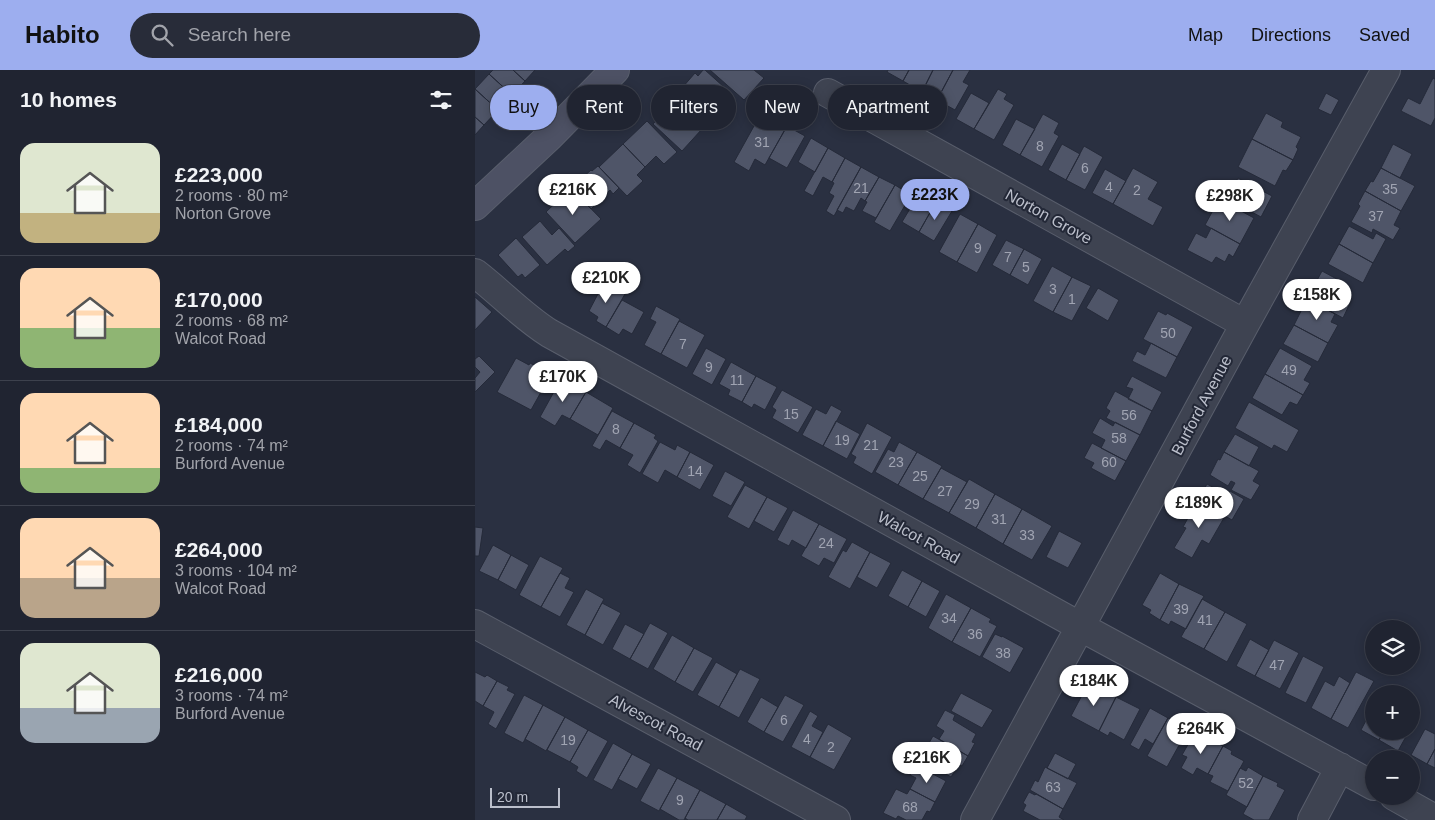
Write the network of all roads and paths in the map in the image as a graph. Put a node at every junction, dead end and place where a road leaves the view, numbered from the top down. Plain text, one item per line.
1 (615, 70) edge
2 (1386, 70) edge
3 (895, 130) edge
4 (475, 206) edge
5 (481, 277) edge
6 (1245, 324) junction
7 (475, 624) edge
8 (1081, 627) junction
9 (1340, 768) junction
10 (1365, 781) edge
11 (1410, 805) edge
12 (1435, 818) edge
13 (836, 820) edge
14 (975, 820) edge
15 (1312, 820) edge

1 - 4 main road
2 - 6 street, Burford Avenue
3 - 6 street, Norton Grove
5 - 8 street, Walcot Road
6 - 8 street, Burford Avenue
7 - 13 street, Alvescot Road
8 - 9 street, Walcot Road
8 - 14 street, Burford Avenue
9 - 10 street, Walcot Road
9 - 15 street
11 - 12 street

